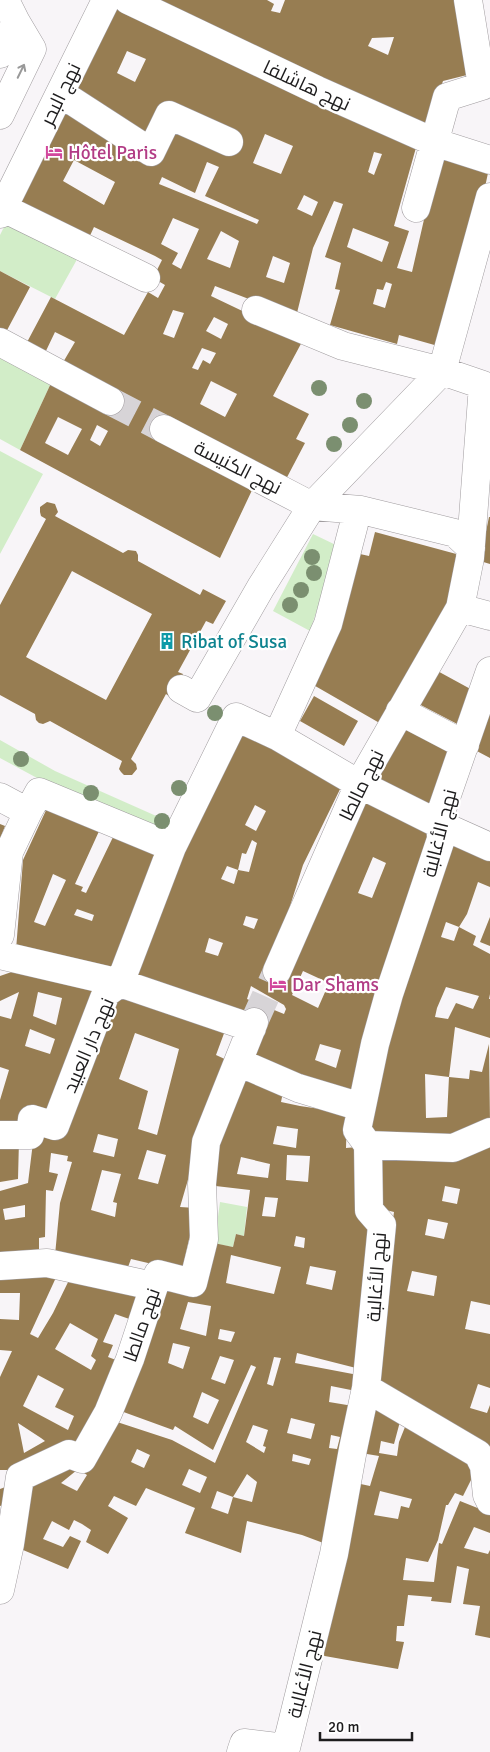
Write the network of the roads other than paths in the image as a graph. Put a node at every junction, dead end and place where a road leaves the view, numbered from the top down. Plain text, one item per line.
1 (106, 0) edge
2 (128, 0) edge
3 (468, 0) edge
4 (481, 0) edge
5 (10, 11) edge
6 (0, 54) edge
7 (490, 81) edge
8 (60, 93) junction
9 (0, 115) edge
10 (229, 142) dead end
11 (434, 142) junction
12 (490, 160) edge
13 (490, 197) edge
14 (416, 208) dead end
15 (2, 211) edge
16 (146, 278) dead end
17 (256, 310) dead end
18 (0, 342) edge
19 (442, 371) junction
20 (110, 401) tunnel mouth
21 (164, 429) tunnel mouth
22 (312, 506) junction
23 (354, 524) dead end
24 (471, 548) junction
25 (460, 608) junction
26 (490, 616) edge
27 (490, 671) edge
28 (182, 689) dead end
29 (400, 711) junction
30 (277, 736) junction
31 (465, 746) junction
32 (359, 784) junction
33 (0, 797) edge
34 (28, 812) junction
35 (441, 825) junction
36 (172, 847) junction
37 (490, 847) edge
38 (0, 935) edge
39 (0, 955) edge
40 (277, 971) tunnel mouth
41 (120, 983) junction
42 (238, 1062) junction
43 (361, 1107) junction
44 (490, 1132) edge
45 (0, 1135) edge
46 (368, 1145) junction
47 (0, 1266) edge
48 (153, 1286) junction
49 (366, 1388) junction
50 (10, 1478) edge
51 (490, 1500) edge
52 (0, 1590) edge
53 (285, 1750) edge
54 (241, 1752) edge

1 - 8 street, نهج البحر
2 - 11 street, نهج هاشلفا
3 - 11 street
4 - 7 street
5 - 6 street
9 -> 5 street
8 - 10 street
8 - 15 street, نهج البحر
11 - 12 street, نهج هاشلفا
11 - 14 street
13 - 19 street
15 - 16 street
17 - 19 street
18 - 20 street
19 - 22 street
19 - 24 street, نهج مالطا
21 - 22 street, نهج الكنيسة
22 - 24 street
22 - 28 street
23 - 30 street
24 - 25 street, نهج مالطا
25 - 26 street
25 - 29 street, نهج مالطا
27 - 31 street, نهج الأغالبة
29 - 31 street
29 - 32 street, نهج مالطا
30 - 32 street
30 - 36 street, نهج دار العبيد
31 - 35 street, نهج الأغالبة
32 - 35 street
32 - 40 street, نهج مالطا
33 - 34 street
34 - 36 street
34 - 38 street
35 - 37 street
35 - 43 street, نهج الأغالبة
36 - 41 street, نهج دار العبيد
39 - 41 street
41 - 42 street, نهج مالطا
41 - 45 street, نهج دار العبيد
42 - 43 street
42 - 48 street, نهج مالطا
43 - 46 street, نهج الأغالبة
44 - 46 street
46 - 49 street, نهج الأغالبة
47 - 48 street
48 - 50 street, نهج مالطا
49 - 51 street
49 - 53 street, نهج الأغالبة
50 - 52 street, نهج مالطا
53 - 54 street

